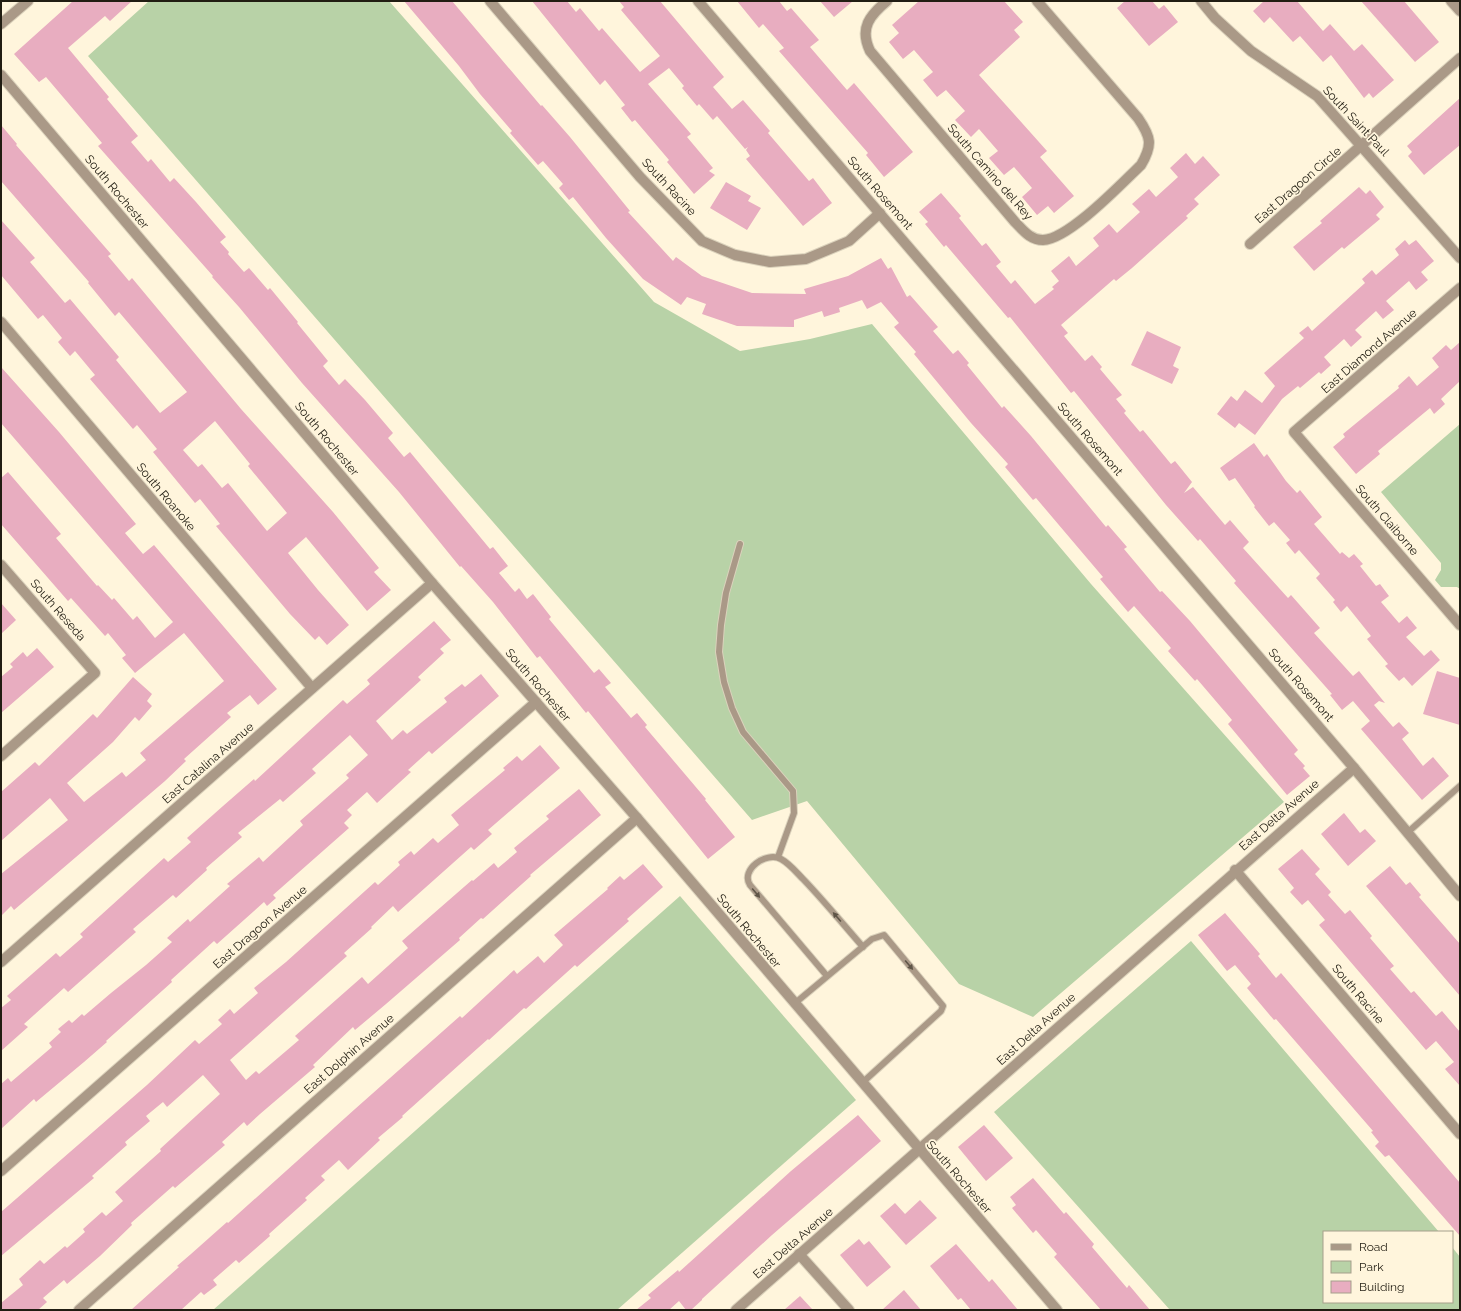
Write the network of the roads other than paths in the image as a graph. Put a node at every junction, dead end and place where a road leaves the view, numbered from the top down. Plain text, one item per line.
1 (28, 1) edge
2 (490, 1) edge
3 (698, 1) edge
4 (887, 1) edge
5 (1037, 1) edge
6 (1201, 1) edge
7 (1451, 1) edge
8 (1460, 11) edge
9 (1, 24) edge
10 (1460, 58) edge
11 (1, 75) edge
12 (1362, 146) junction
13 (880, 213) junction
14 (1250, 244) dead end
15 (1460, 258) edge
16 (1460, 288) edge
17 (1, 322) edge
18 (1294, 432) joint
19 (740, 544) dead end
20 (1, 565) edge
21 (432, 583) junction
22 (1460, 625) edge
23 (312, 688) junction
24 (536, 702) junction
25 (1, 756) edge
26 (1354, 768) junction
27 (1460, 786) edge
28 (637, 818) junction
29 (1407, 833) junction
30 (778, 857) junction
31 (1235, 870) junction
32 (1460, 896) edge
33 (863, 947) junction
34 (1, 962) edge
35 (827, 976) junction
36 (794, 1004) junction
37 (862, 1083) junction
38 (1460, 1134) edge
39 (919, 1150) junction
40 (1, 1171) edge
41 (799, 1254) junction
42 (79, 1310) edge
43 (736, 1310) edge
44 (849, 1310) edge
45 (1057, 1310) edge

1 - 9 street
2 - 13 street, South Racine
3 - 13 street, South Rosemont
4 - 5 street, South Camino del Rey
6 - 12 street, South Saint Paul
7 - 8 street
10 - 12 street
11 - 21 street, South Rochester
12 - 14 street, East Dragoon Circle
12 - 15 street, South Saint Paul
13 - 26 street, South Rosemont
16 - 18 street, East Diamond Avenue
17 - 23 street, South Roanoke
18 - 22 street, South Claiborne
19 - 30 lane
20 - 25 street, South Reseda
21 - 23 street, East Catalina Avenue
21 - 24 street, South Rochester
23 - 34 street, East Catalina Avenue
24 - 28 street, South Rochester
24 - 40 street, East Dragoon Avenue
26 - 29 street, South Rosemont
26 - 31 street, East Delta Avenue
27 - 29 lane
28 - 36 street, South Rochester
28 - 42 street, East Dolphin Avenue
29 - 32 street, South Rosemont
33 -> 30 lane
30 -> 35 lane
31 - 38 street, South Racine
31 - 39 street, East Delta Avenue
33 - 35 lane
33 -> 37 lane
35 - 36 lane
36 - 37 street, South Rochester
37 - 39 street, South Rochester
39 - 41 street, East Delta Avenue
39 - 45 street, South Rochester
41 - 43 street, East Delta Avenue
41 - 44 street

